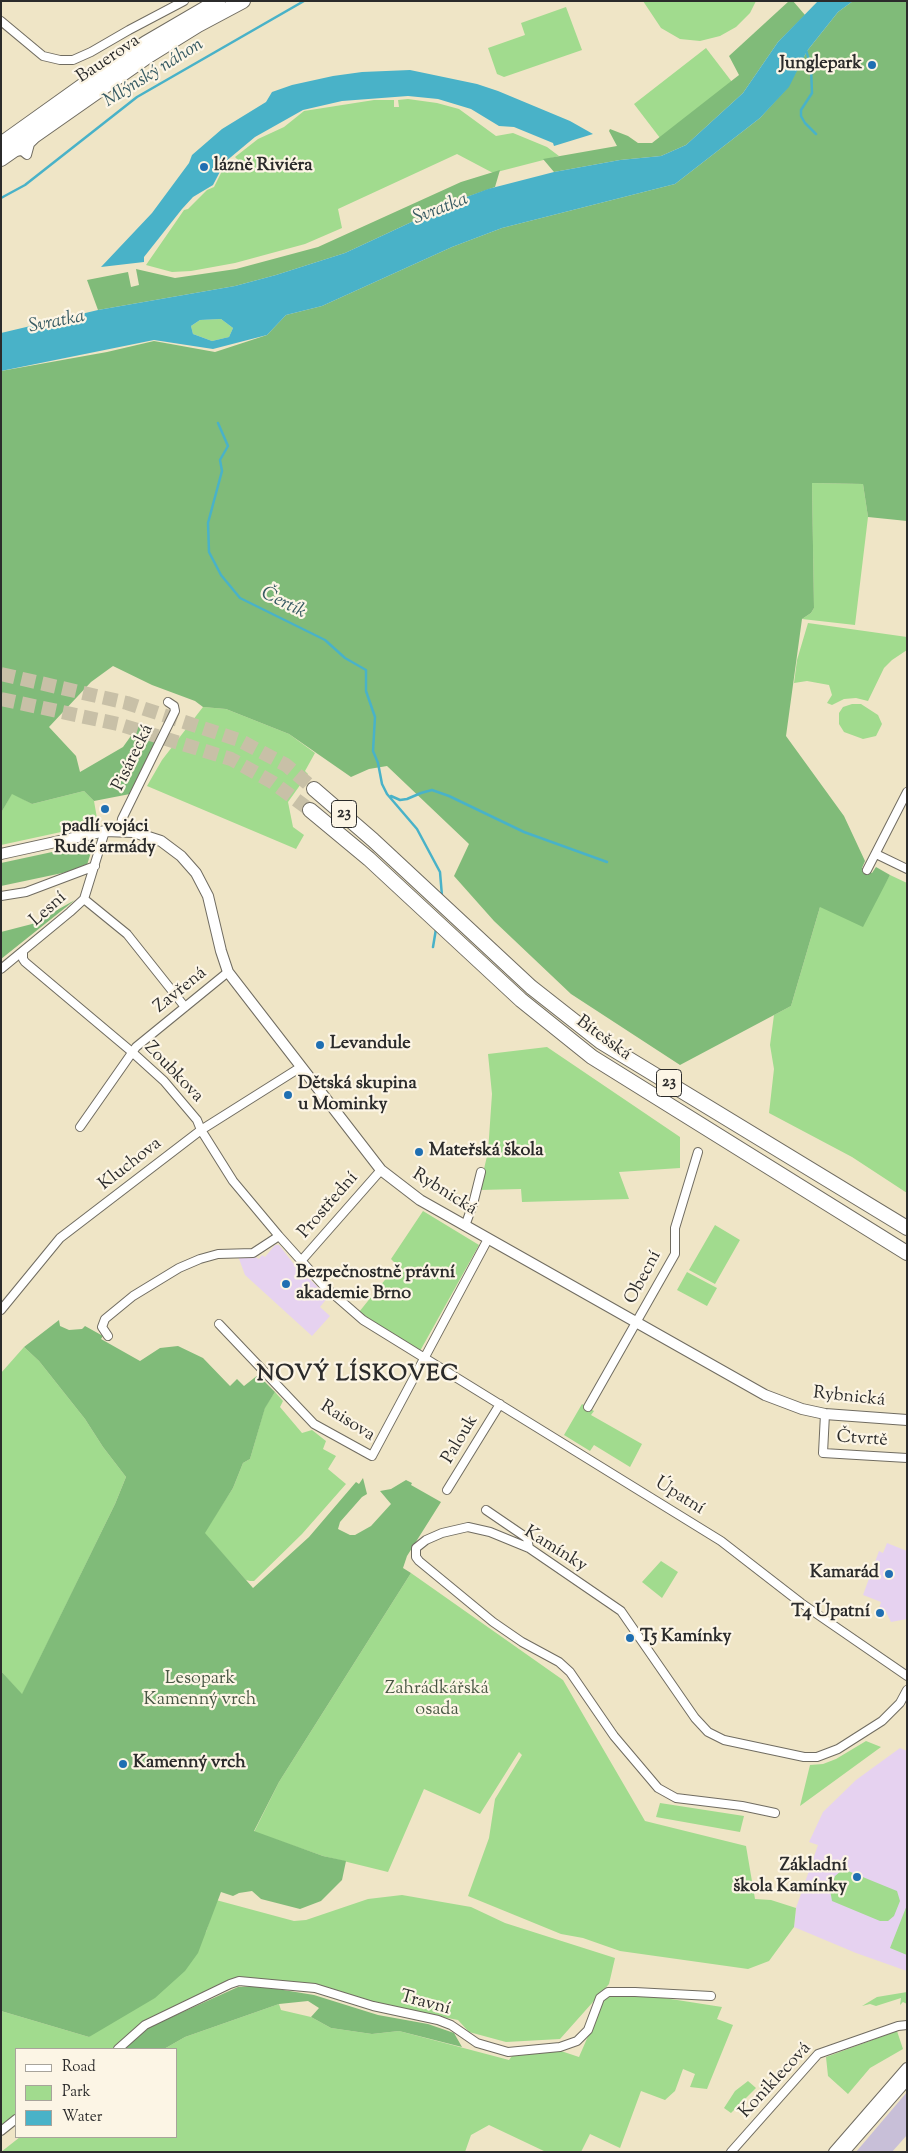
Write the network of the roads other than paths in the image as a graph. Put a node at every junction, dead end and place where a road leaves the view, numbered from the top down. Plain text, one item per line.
1 (184, 1) edge
2 (218, 1) edge
3 (243, 1) edge
4 (1, 21) edge
5 (1, 144) edge
6 (1, 159) edge
7 (168, 702) dead end
8 (314, 789) tunnel mouth
9 (907, 792) edge
10 (310, 810) tunnel mouth
11 (120, 831) junction
12 (106, 832) junction
13 (1, 854) edge
14 (876, 854) junction
15 (94, 866) junction
16 (907, 869) edge
17 (867, 870) dead end
18 (1, 896) edge
19 (84, 899) junction
20 (23, 953) junction
21 (1, 969) edge
22 (228, 972) junction
23 (185, 1007) junction
24 (132, 1052) junction
25 (301, 1067) junction
26 (80, 1127) dead end
27 (201, 1130) junction
28 (698, 1152) dead end
29 (380, 1170) junction
30 (481, 1172) dead end
31 (838, 1211) junction
32 (465, 1226) junction
33 (907, 1228) edge
34 (279, 1236) junction
35 (488, 1239) junction
36 (907, 1253) edge
37 (301, 1261) junction
38 (907, 1264) edge
39 (1, 1310) edge
40 (637, 1322) junction
41 (219, 1324) dead end
42 (108, 1336) dead end
43 (425, 1358) junction
44 (500, 1404) junction
45 (588, 1407) dead end
46 (825, 1414) junction
47 (907, 1420) edge
48 (907, 1458) edge
49 (447, 1490) dead end
50 (486, 1510) dead end
51 (529, 1548) junction
52 (907, 1676) edge
53 (907, 1690) edge
54 (775, 1814) dead end
55 (711, 1996) dead end
56 (907, 2025) edge
57 (119, 2048) edge
58 (907, 2068) edge
59 (907, 2080) edge
60 (15, 2120) edge
61 (1, 2131) edge
62 (731, 2152) edge
63 (834, 2152) edge
64 (844, 2152) edge

1 - 4 street
2 - 5 highway
3 - 6 highway, Bauerova
7 - 11 street, Pisárecká
8 - 33 highway, Bítešská / 23
9 - 14 street
10 - 31 highway, Bítešská / 23
11 - 12 street, Rybnická
11 - 22 street, Rybnická
12 - 13 street
12 - 15 street, Lesní
14 - 16 street
14 - 17 street
15 - 18 street
15 - 19 street, Lesní
19 - 20 street, Lesní
19 - 23 street
20 - 21 street, Lesní
20 - 24 street, Zoubkova
22 - 23 street, Zavřená
22 - 25 street, Rybnická
23 - 24 street, Zavřená
24 - 26 street, Zavřená
24 - 27 street, Zoubkova
25 - 27 street, Kluchova
25 - 29 street, Rybnická
27 - 34 street, Zoubkova
27 - 39 street, Kluchova
28 - 40 street, Obecní
29 - 32 street, Rybnická
29 - 37 street, Prostřední
30 - 32 street
31 - 36 highway, Bítešská / 23
31 - 38 highway
32 - 35 street, Rybnická
34 - 37 street, Zoubkova
34 - 42 street
35 - 40 street, Rybnická
35 - 43 street, Raisova
37 - 43 street, Zoubkova
40 - 45 street, Obecní
40 - 46 street, Rybnická
41 - 43 street, Raisova
43 - 44 street, Úpatní
44 - 49 street, Palouk
44 - 52 street, Úpatní
46 - 47 street, Rybnická
46 - 48 street, Čtvrtě
50 - 51 street
51 - 53 street, Kamínky
51 - 54 street, Kamínky
55 - 57 street, Travní
56 - 62 street, Koniklecová
58 - 63 street
59 - 64 street
60 - 61 street

